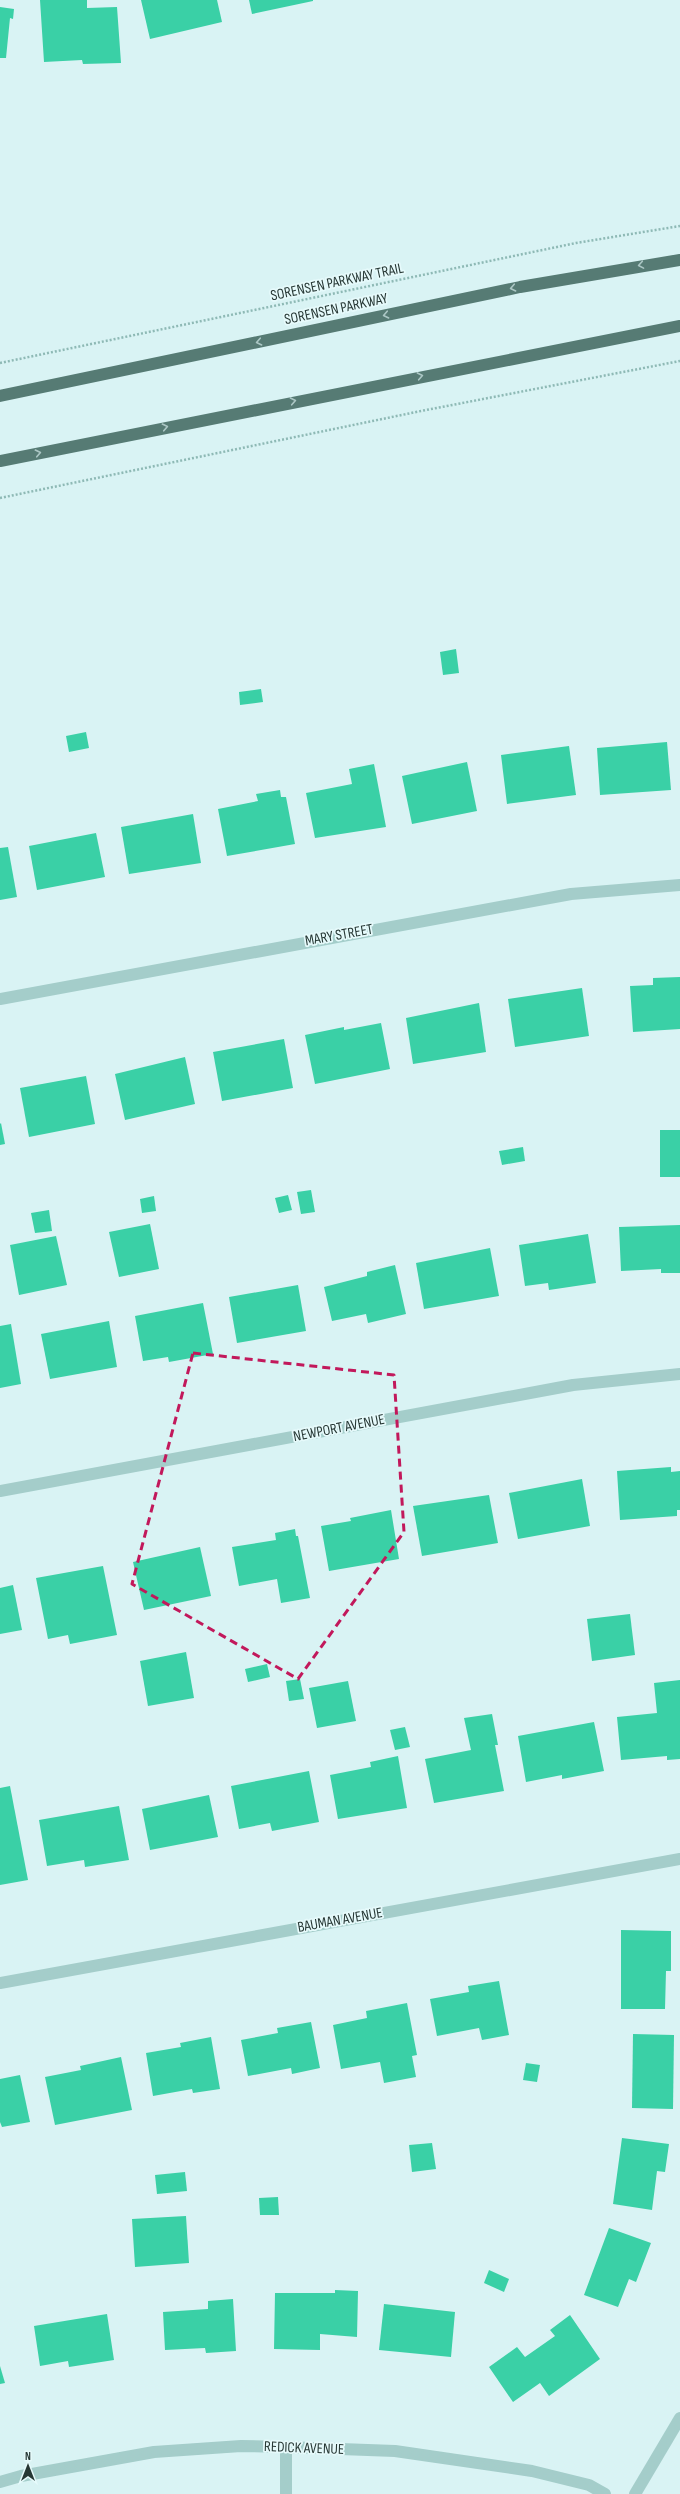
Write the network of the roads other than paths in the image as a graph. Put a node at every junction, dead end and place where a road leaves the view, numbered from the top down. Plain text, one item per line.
1 (680, 260) edge
2 (680, 326) edge
3 (0, 396) edge
4 (0, 461) edge
5 (680, 886) edge
6 (0, 999) edge
7 (680, 1374) edge
8 (0, 1491) edge
9 (680, 1859) edge
10 (0, 1983) edge
11 (680, 2418) edge
12 (286, 2447) junction
13 (0, 2482) edge
14 (286, 2494) edge
15 (605, 2494) edge
16 (635, 2494) edge

1 -> 3 main road, SORENSEN PARKWAY
4 -> 2 main road
5 - 6 street, MARY STREET
7 - 8 street, NEWPORT AVENUE
9 - 10 street, BAUMAN AVENUE
11 - 16 street
12 - 13 street, REDICK AVENUE
12 - 14 street
12 - 15 street, REDICK AVENUE

